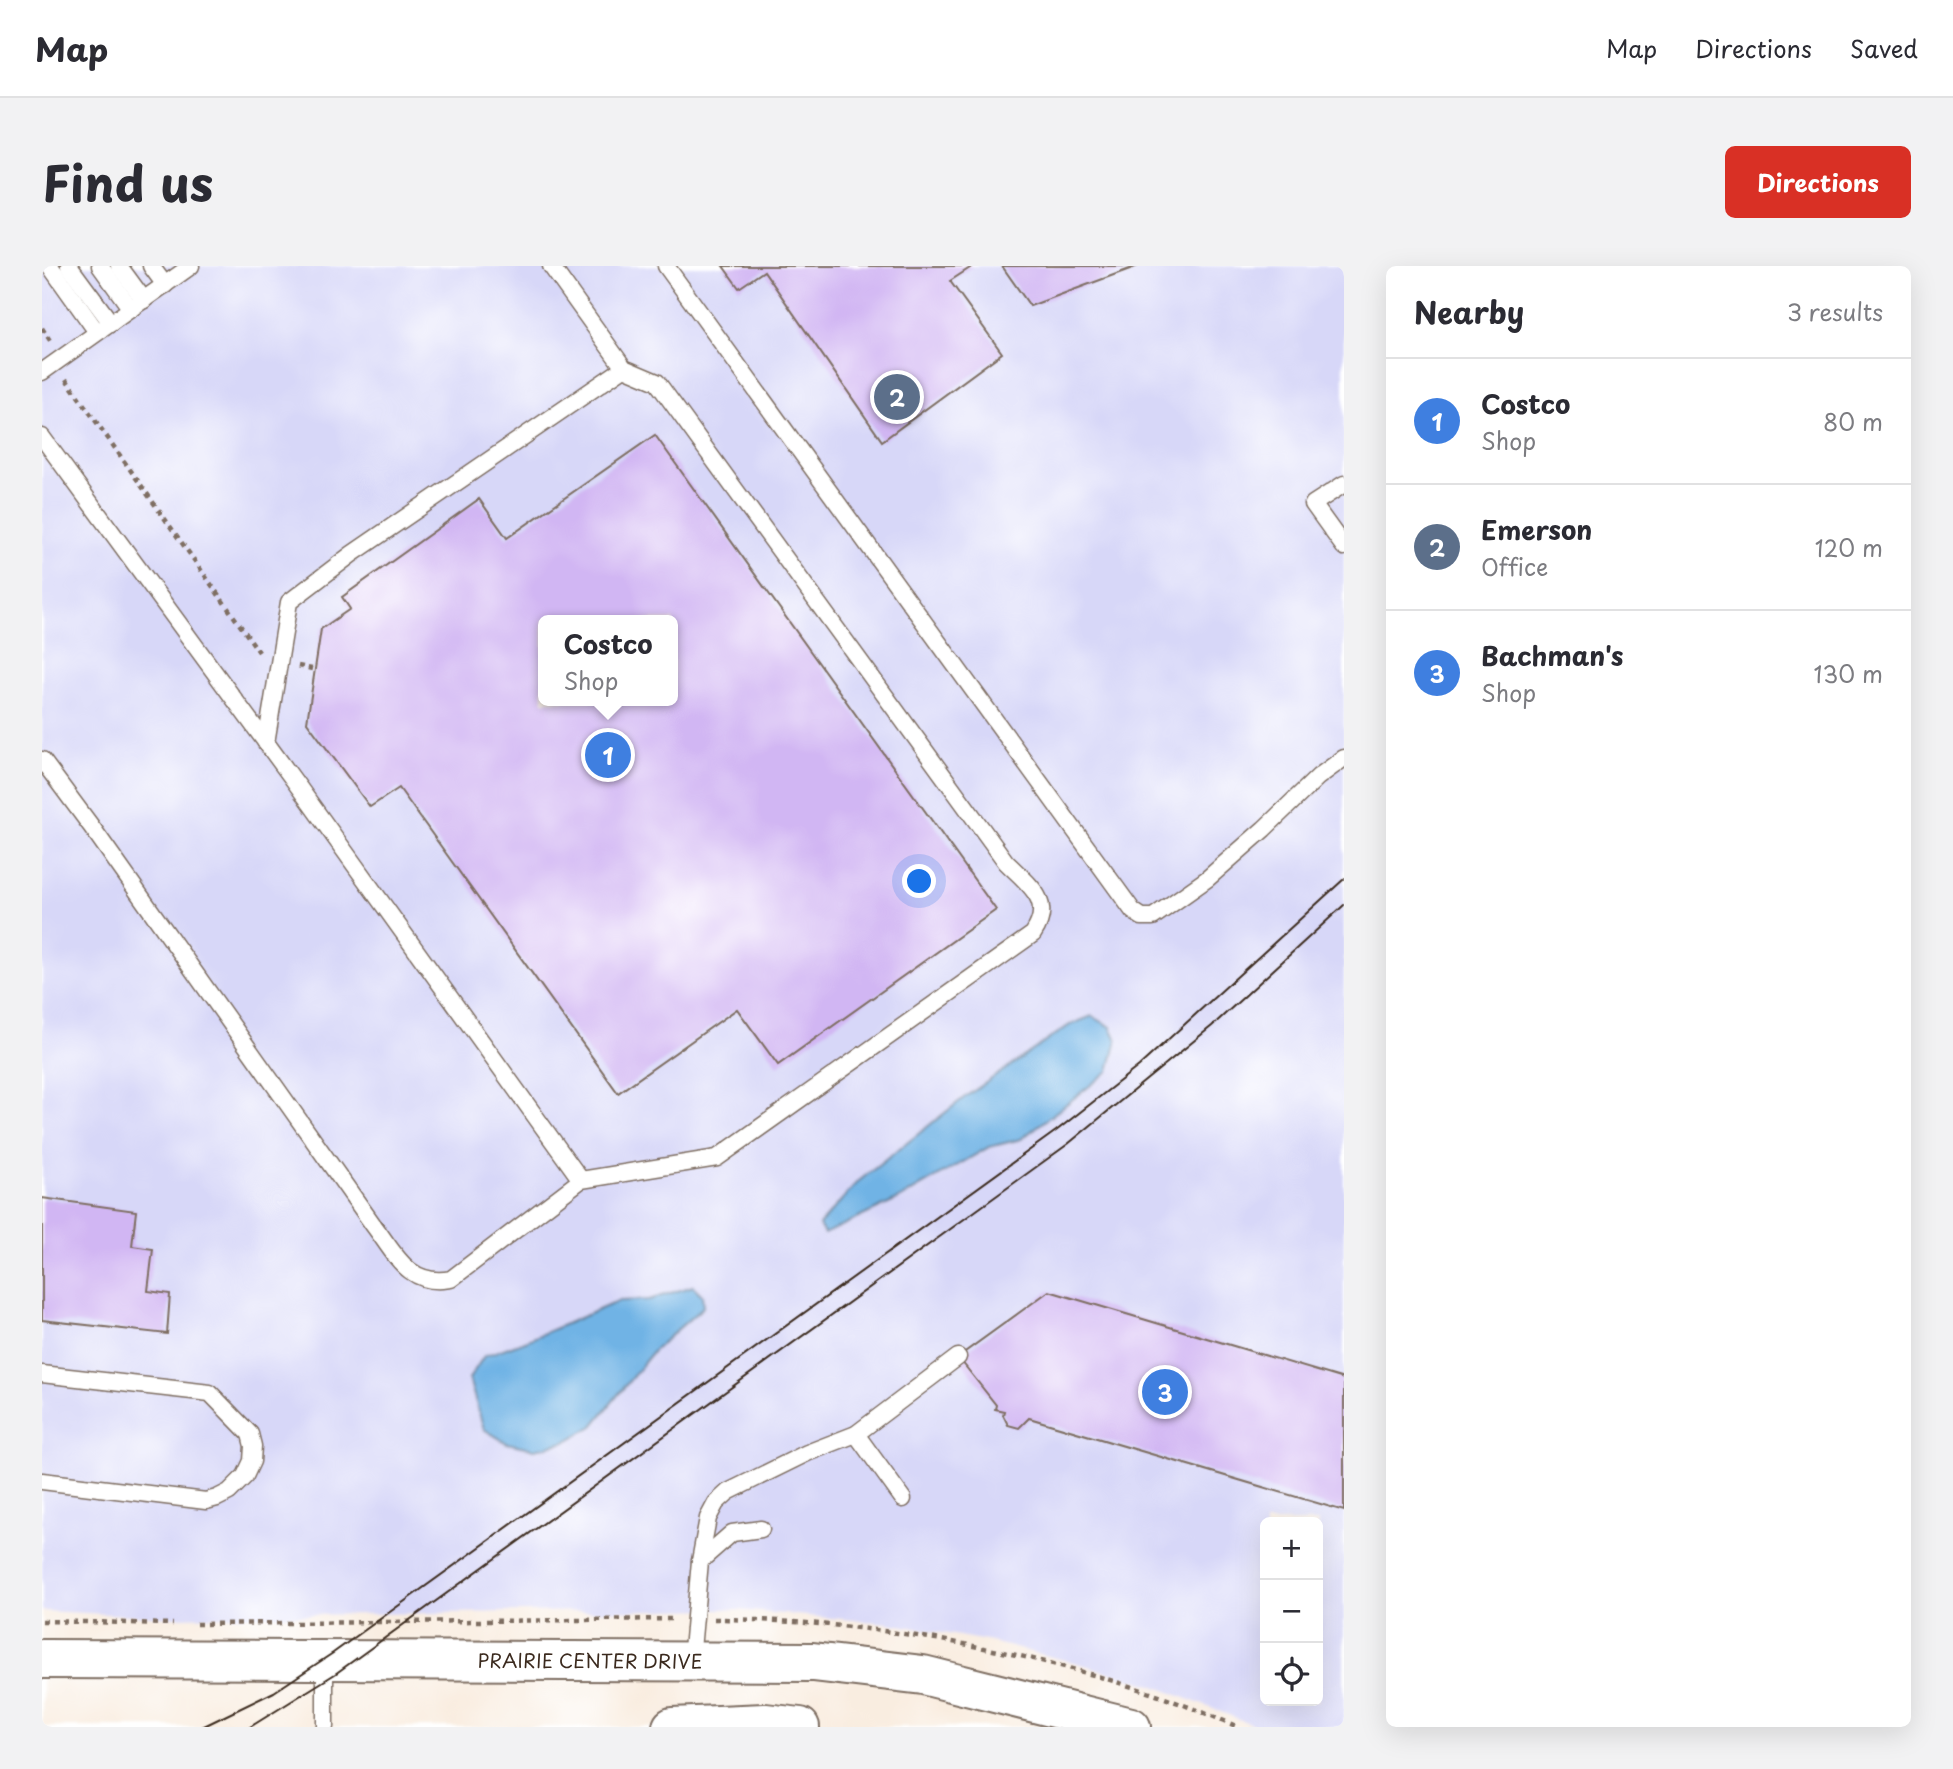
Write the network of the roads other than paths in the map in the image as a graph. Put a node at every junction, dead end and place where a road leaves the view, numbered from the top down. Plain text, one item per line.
1 (50, 266) edge
2 (69, 266) edge
3 (100, 266) edge
4 (120, 266) edge
5 (151, 266) edge
6 (551, 266) edge
7 (666, 266) edge
8 (176, 273) edge
9 (137, 304) junction
10 (104, 328) junction
11 (624, 368) junction
12 (42, 372) edge
13 (42, 438) edge
14 (1344, 484) edge
15 (1344, 547) edge
16 (266, 743) junction
17 (1344, 758) edge
18 (42, 760) edge
19 (581, 1180) junction
20 (958, 1357) dead end
21 (42, 1374) edge
22 (856, 1434) junction
23 (42, 1481) edge
24 (903, 1499) dead end
25 (761, 1530) dead end
26 (699, 1561) junction
27 (42, 1659) edge
28 (325, 1659) junction
29 (691, 1661) junction
30 (325, 1727) edge
31 (673, 1727) edge
32 (800, 1727) edge
33 (1131, 1727) edge

1 - 10 lane
2 - 10 lane
3 - 9 lane
4 - 9 lane
5 - 8 lane
6 - 11 lane
7 - 17 lane
8 - 9 lane
9 - 10 lane
10 - 12 lane
11 - 16 lane
11 - 19 lane
13 - 16 lane
14 - 15 lane
16 - 19 lane
18 - 19 lane
20 - 22 lane
21 - 23 lane
22 - 24 lane
22 - 26 lane
25 - 26 lane
26 - 29 lane
27 - 28 main road, PRAIRIE CENTER DRIVE
28 - 29 main road, PRAIRIE CENTER DRIVE
28 - 30 lane
29 - 33 main road, PRAIRIE CENTER DRIVE
31 - 32 main road

